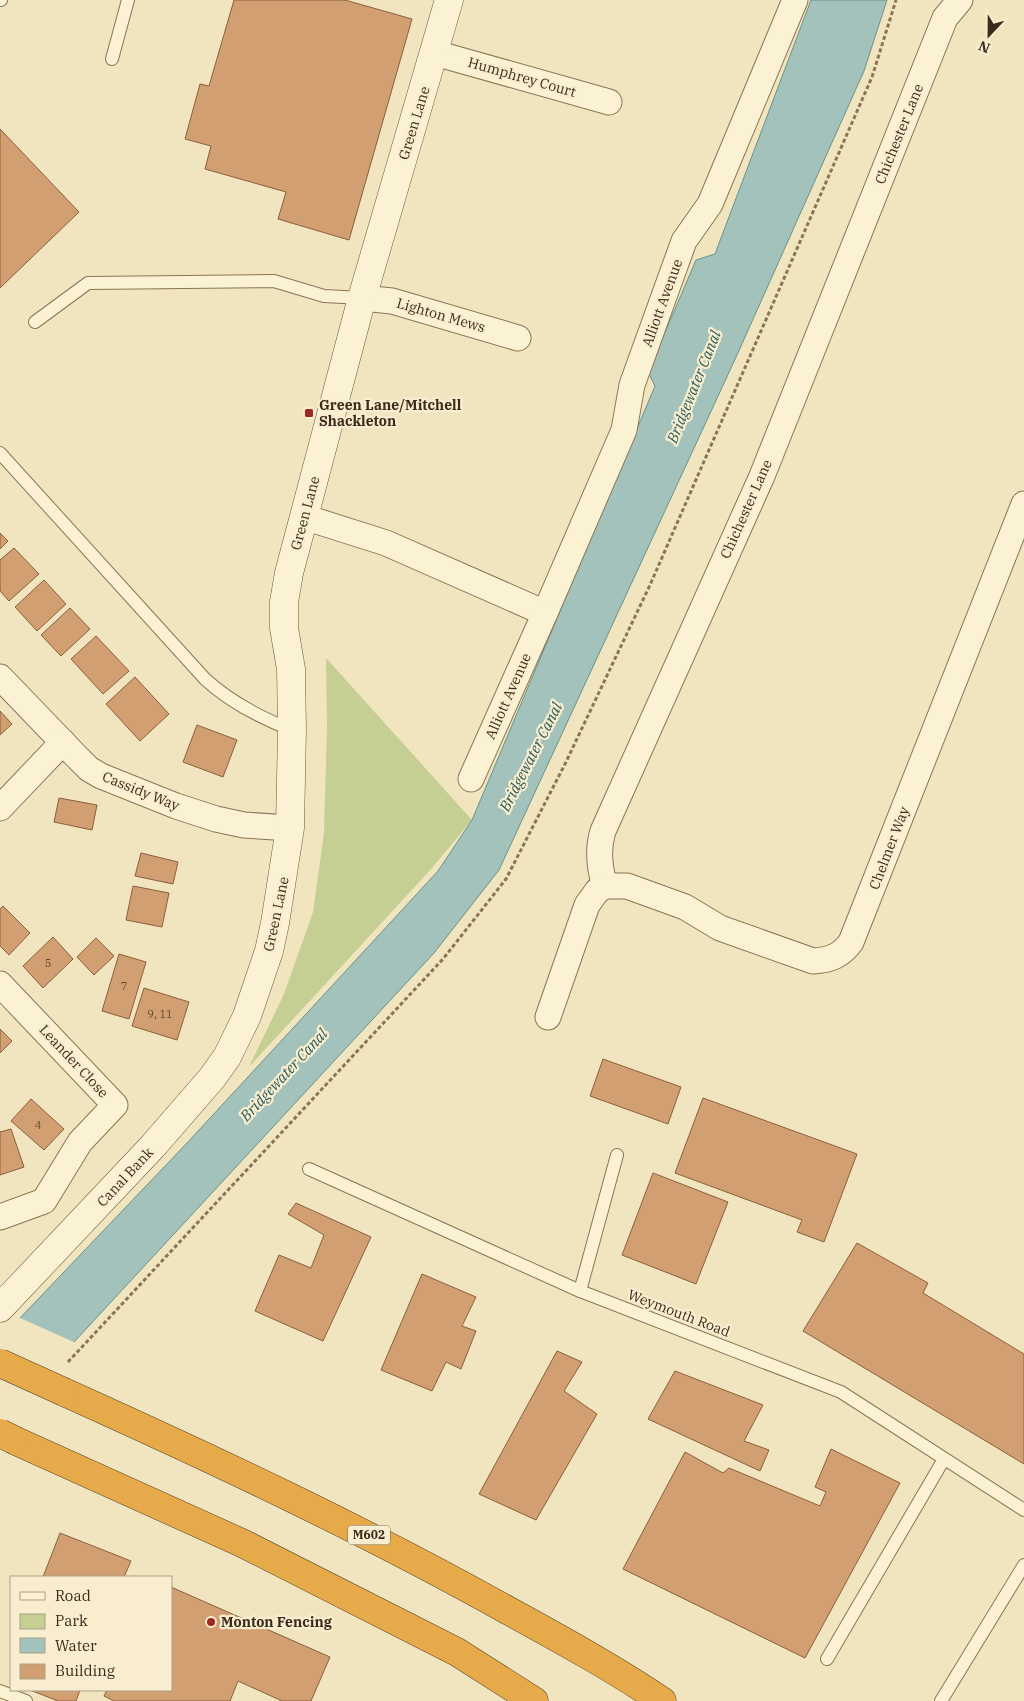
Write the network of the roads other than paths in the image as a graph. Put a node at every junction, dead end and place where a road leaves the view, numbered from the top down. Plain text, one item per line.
1 (128, 0) edge
2 (449, 0) edge
3 (795, 0) edge
4 (960, 0) edge
5 (436, 53) junction
6 (112, 59) dead end
7 (609, 102) dead end
8 (362, 298) junction
9 (35, 322) dead end
10 (518, 338) dead end
11 (0, 454) edge
12 (1024, 504) edge
13 (304, 517) junction
14 (545, 613) junction
15 (0, 677) edge
16 (292, 730) junction
17 (64, 742) junction
18 (471, 779) dead end
19 (0, 808) edge
20 (290, 828) junction
21 (606, 886) junction
22 (0, 984) edge
23 (548, 1016) dead end
24 (238, 1036) joint
25 (617, 1155) dead end
26 (309, 1169) dead end
27 (0, 1218) edge
28 (580, 1291) junction
29 (0, 1308) edge
30 (0, 1363) edge
31 (8, 1437) edge
32 (944, 1459) junction
33 (1024, 1510) edge
34 (1024, 1565) edge
35 (827, 1659) dead end
36 (0, 1691) edge
37 (26, 1701) edge
38 (534, 1701) edge
39 (662, 1701) edge
40 (941, 1701) edge

1 - 6 lane
2 - 5 main road, Green Lane
3 - 14 street, Alliott Avenue
4 - 21 street, Chichester Lane
5 - 7 street, Humphrey Court
5 - 8 main road, Green Lane
8 - 9 lane
8 - 10 street, Lighton Mews
8 - 13 main road, Green Lane
11 - 16 lane
12 - 21 street, Chelmer Way
13 - 14 street
13 - 16 main road, Green Lane
14 - 18 street, Alliott Avenue
15 - 17 street, Cassidy Way
16 - 20 main road, Green Lane
17 - 19 street
17 - 20 street, Cassidy Way
20 - 24 main road, Green Lane
21 - 23 street
22 - 27 street, Leander Close
24 - 29 main road, Canal Bank
25 - 28 lane
26 - 28 lane, Weymouth Road
28 - 32 lane, Weymouth Road
30 - 39 highway, M602, bridge
31 - 38 highway
32 - 33 lane, Weymouth Road
32 - 35 lane
34 - 40 lane
36 - 37 lane

